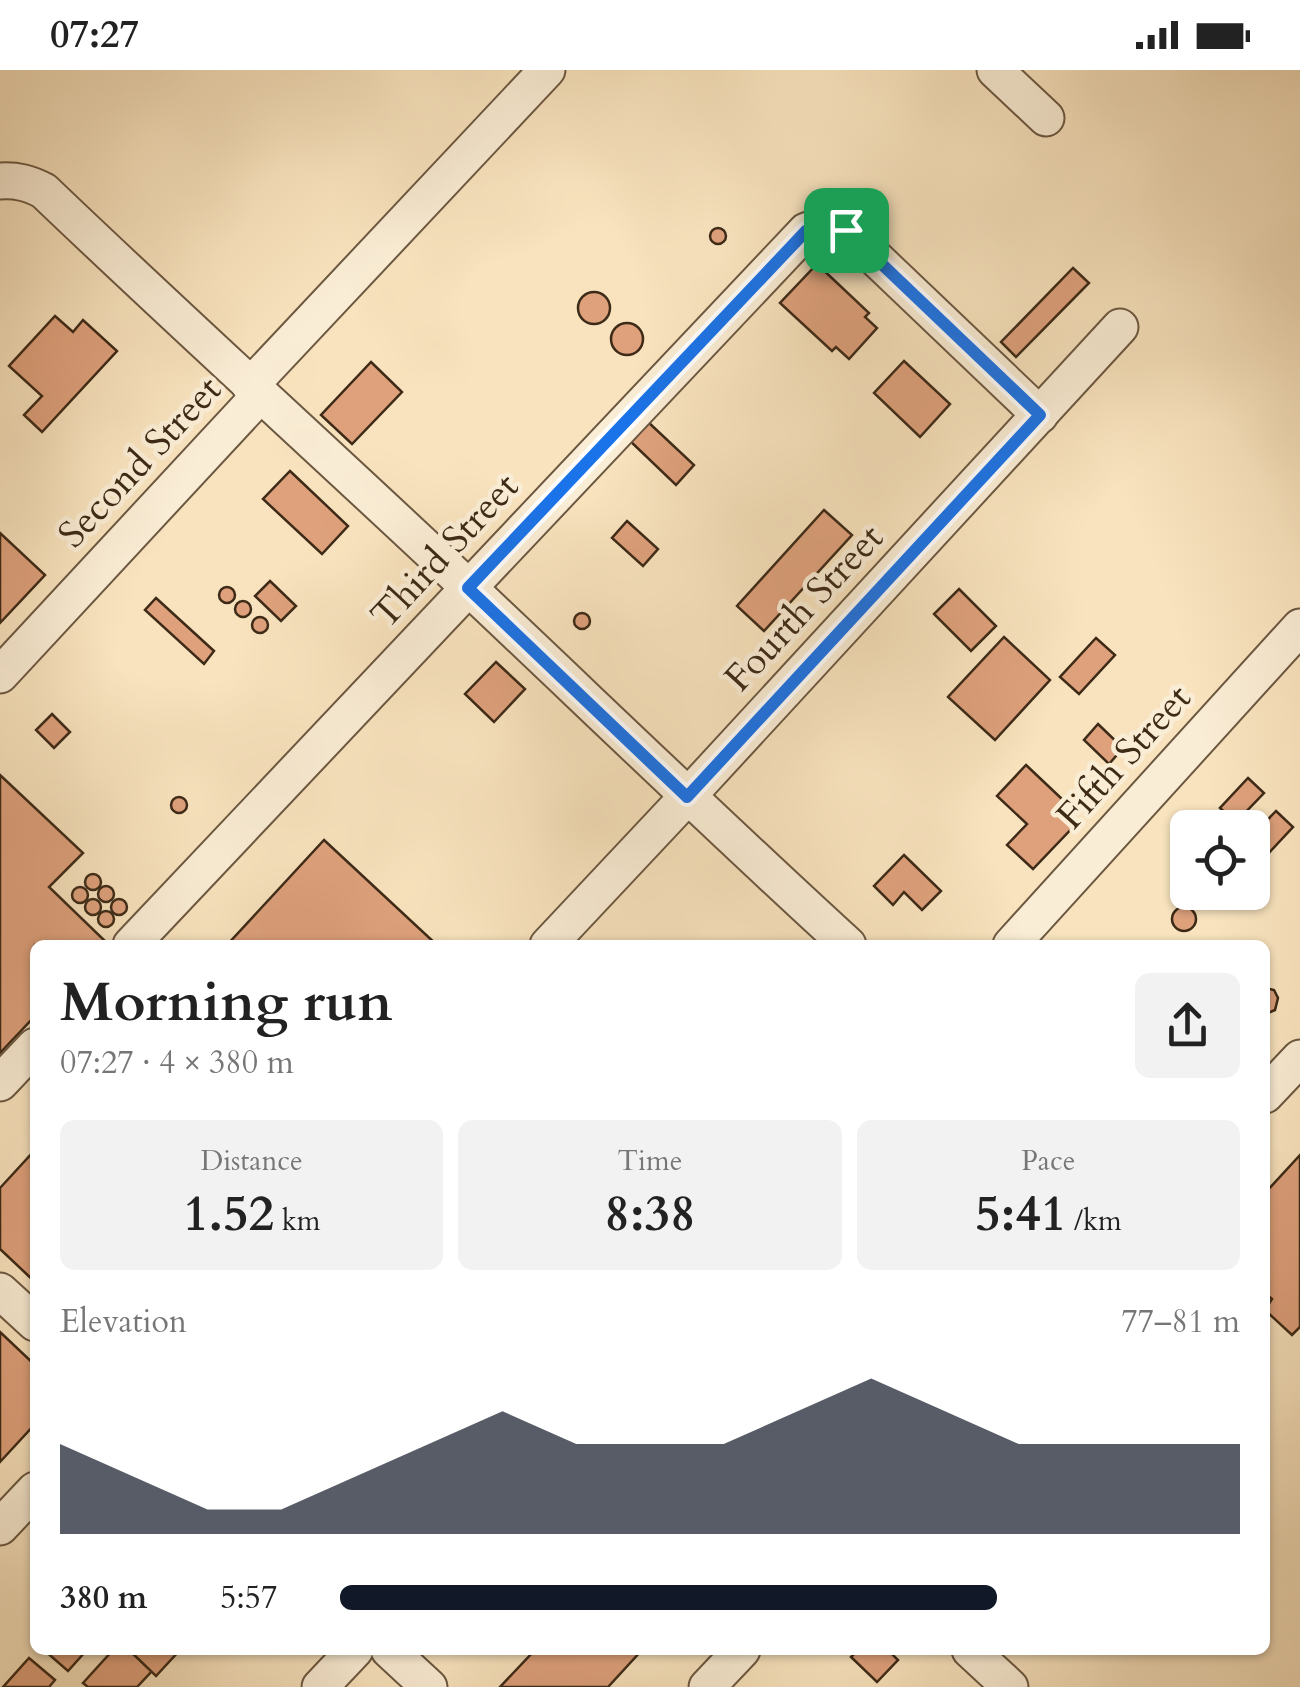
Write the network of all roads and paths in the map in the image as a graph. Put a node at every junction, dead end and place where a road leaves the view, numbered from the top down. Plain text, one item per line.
1 (547, 70) edge
2 (995, 70) edge
3 (1046, 118) dead end
4 (11, 175) edge
5 (1120, 327) dead end
6 (255, 391) junction
7 (1040, 415) junction
8 (468, 588) junction
9 (1300, 627) edge
10 (0, 675) edge
11 (687, 797) junction
12 (135, 940) edge
13 (553, 940) edge
14 (843, 940) edge
15 (1016, 940) edge
16 (30, 1051) edge
17 (1300, 1058) edge
18 (0, 1083) edge
19 (1270, 1090) edge
20 (0, 1290) edge
21 (30, 1317) edge
22 (30, 1495) edge
23 (0, 1527) edge
24 (350, 1655) edge
25 (394, 1655) edge
26 (737, 1655) edge
27 (975, 1655) edge
28 (320, 1687) edge
29 (429, 1687) edge
30 (707, 1687) edge
31 (1010, 1687) edge

1 - 6 lane, Second Street
2 - 3 lane
4 - 6 lane
5 - 7 lane, Fourth Street
6 - 8 lane
6 - 10 lane, Second Street
7 - 8 lane, Third Street
7 - 11 lane, Fourth Street
8 - 11 lane
8 - 12 lane, Third Street
9 - 15 lane, Fifth Street
11 - 13 lane, Fourth Street
11 - 14 lane
16 - 18 lane
17 - 19 lane
20 - 21 lane
22 - 23 lane
24 - 28 lane
25 - 29 lane
26 - 30 lane
27 - 31 lane

